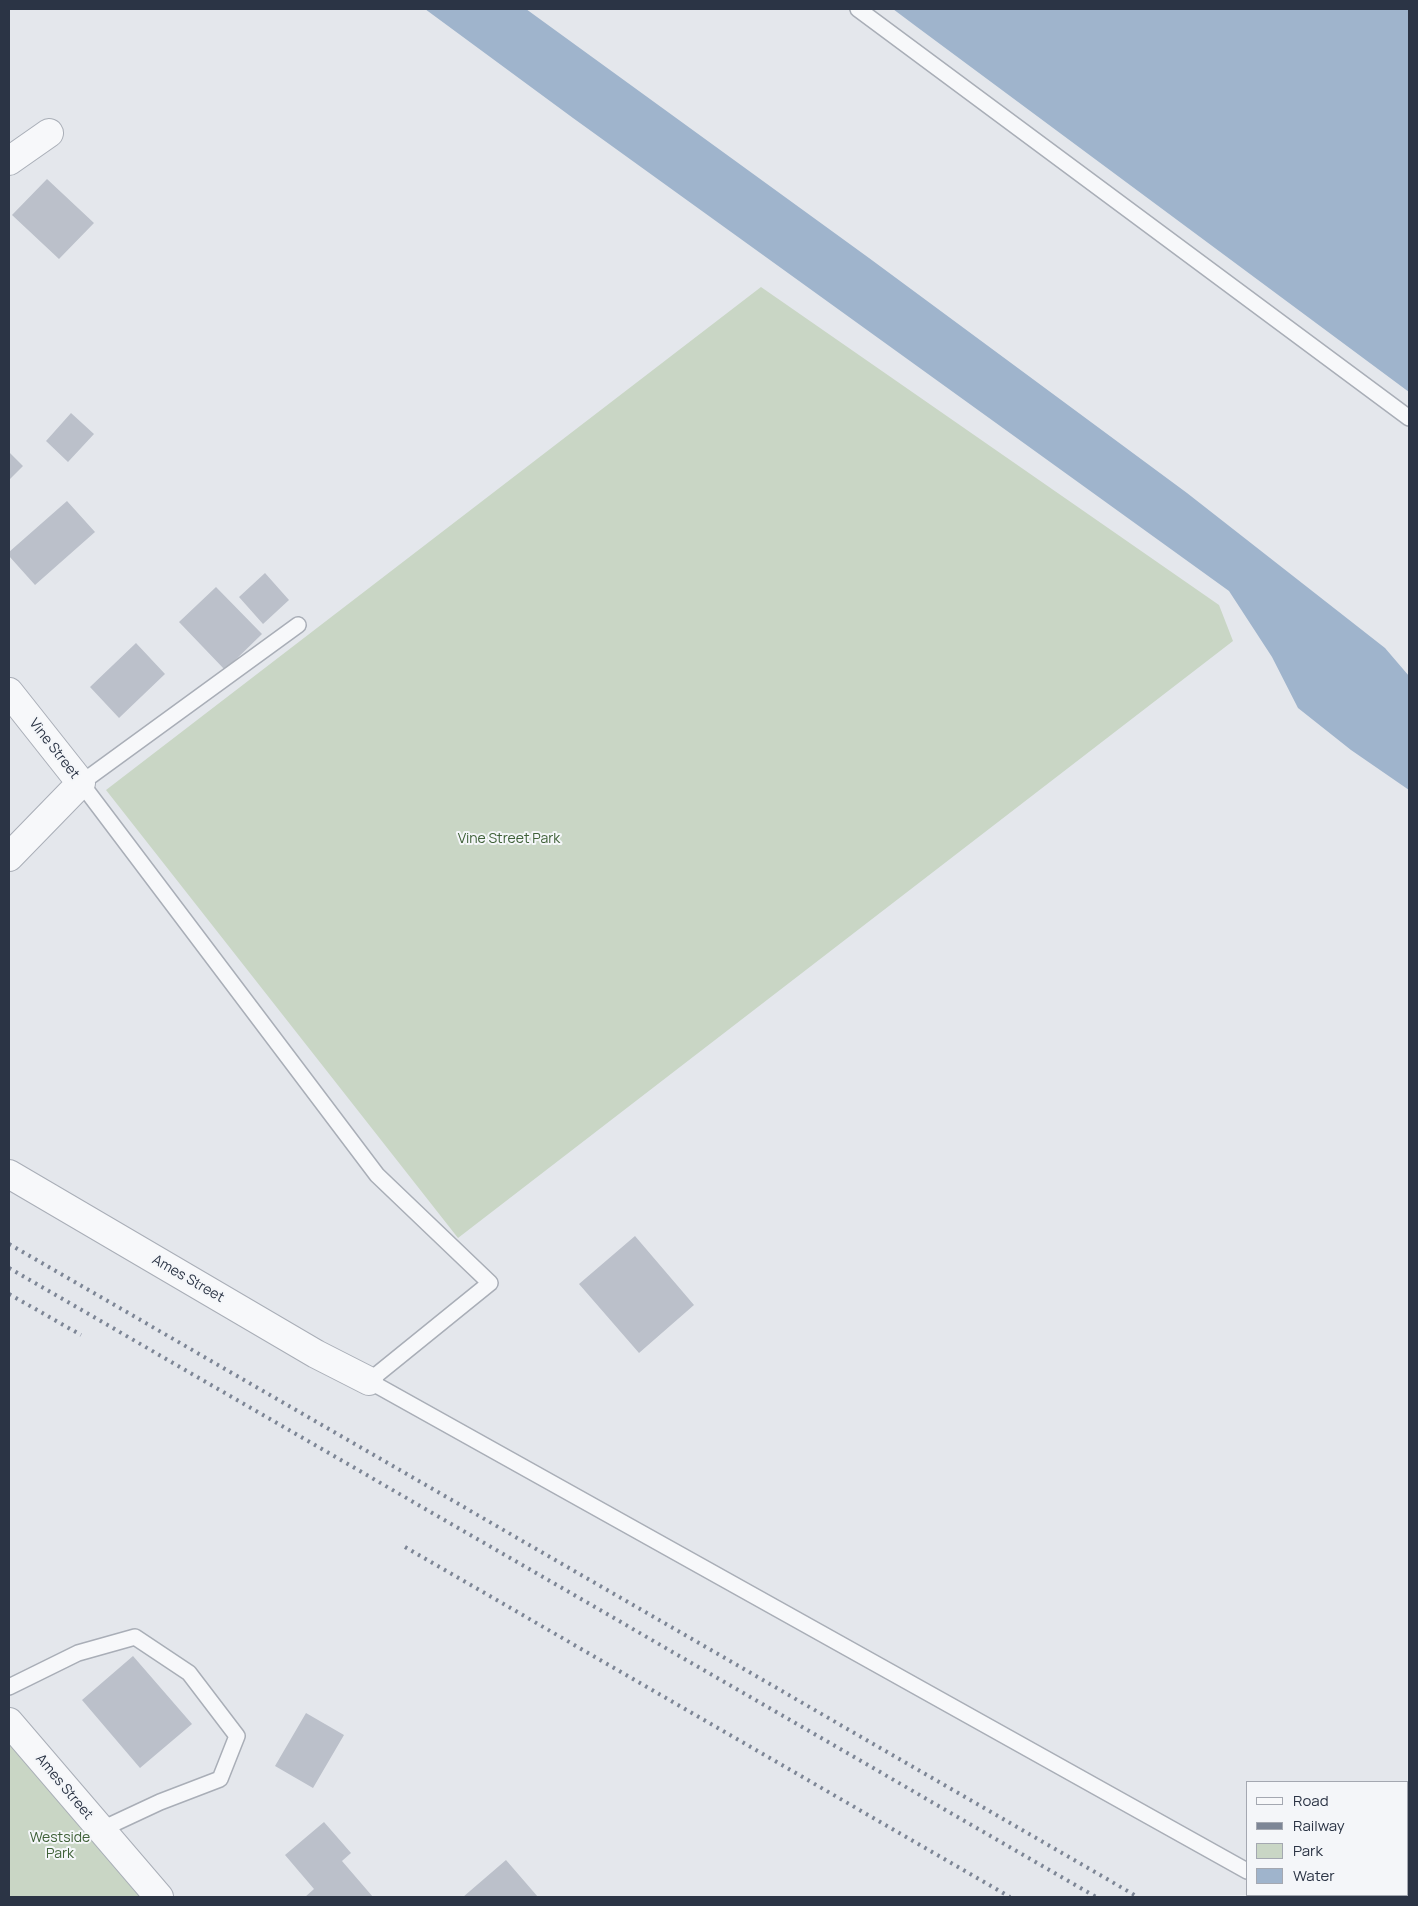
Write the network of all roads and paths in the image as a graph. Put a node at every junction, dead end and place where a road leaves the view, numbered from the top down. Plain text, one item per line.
1 (858, 9) edge
2 (49, 132) dead end
3 (9, 161) edge
4 (1409, 418) edge
5 (298, 625) dead end
6 (9, 692) edge
7 (80, 783) junction
8 (9, 857) edge
9 (9, 1174) edge
10 (369, 1381) junction
11 (9, 1687) edge
12 (9, 1722) edge
13 (100, 1830) junction
14 (1246, 1869) edge
15 (159, 1897) edge

1 - 4 lane
2 - 3 street
5 - 7 lane
6 - 7 street, Vine Street
7 - 8 street
7 - 10 lane
9 - 10 street, Ames Street
10 - 14 lane
11 - 13 lane
12 - 13 street, Ames Street
13 - 15 street, Ames Street

